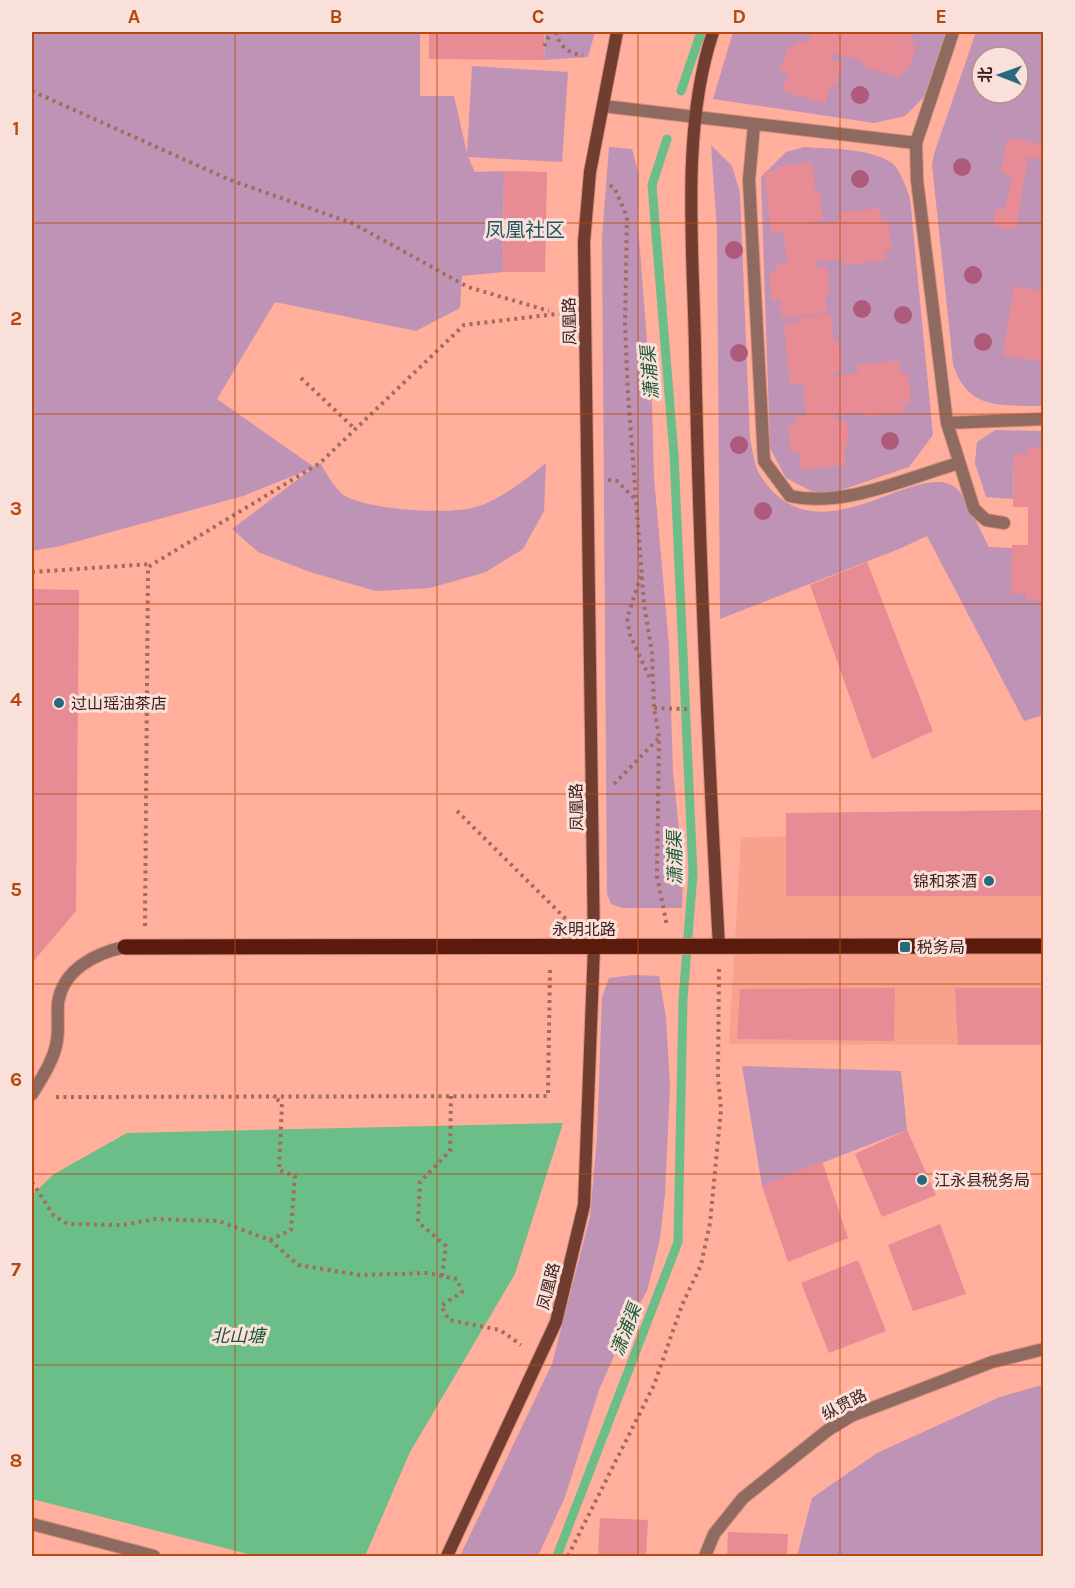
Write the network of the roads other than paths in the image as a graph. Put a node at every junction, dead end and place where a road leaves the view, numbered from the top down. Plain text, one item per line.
1 (617, 32) edge
2 (713, 32) edge
3 (953, 32) edge
4 (603, 106) junction
5 (697, 118) junction
6 (754, 124) junction
7 (916, 143) junction
8 (1044, 419) edge
9 (947, 423) junction
10 (959, 463) junction
11 (1004, 523) dead end
12 (1044, 946) edge
13 (125, 947) joint
14 (594, 947) junction
15 (714, 947) junction
16 (32, 1094) edge
17 (1044, 1349) edge
18 (32, 1524) edge
19 (154, 1557) edge
20 (447, 1557) edge
21 (705, 1557) edge

1 - 4 main road, 凤凰路
2 - 5 main road
3 - 7 street
4 - 5 street
4 - 14 main road, 凤凰路
5 - 6 street
5 - 15 main road
6 - 7 street
6 - 10 street
7 - 9 street
8 - 9 street
9 - 10 street
10 - 11 street
12 - 15 main road, 永明北路
13 - 14 main road, 永明北路
13 - 16 street
14 - 15 main road, 永明北路
14 - 20 main road, 凤凰路
17 - 21 street, 纵贯路
18 - 19 street

